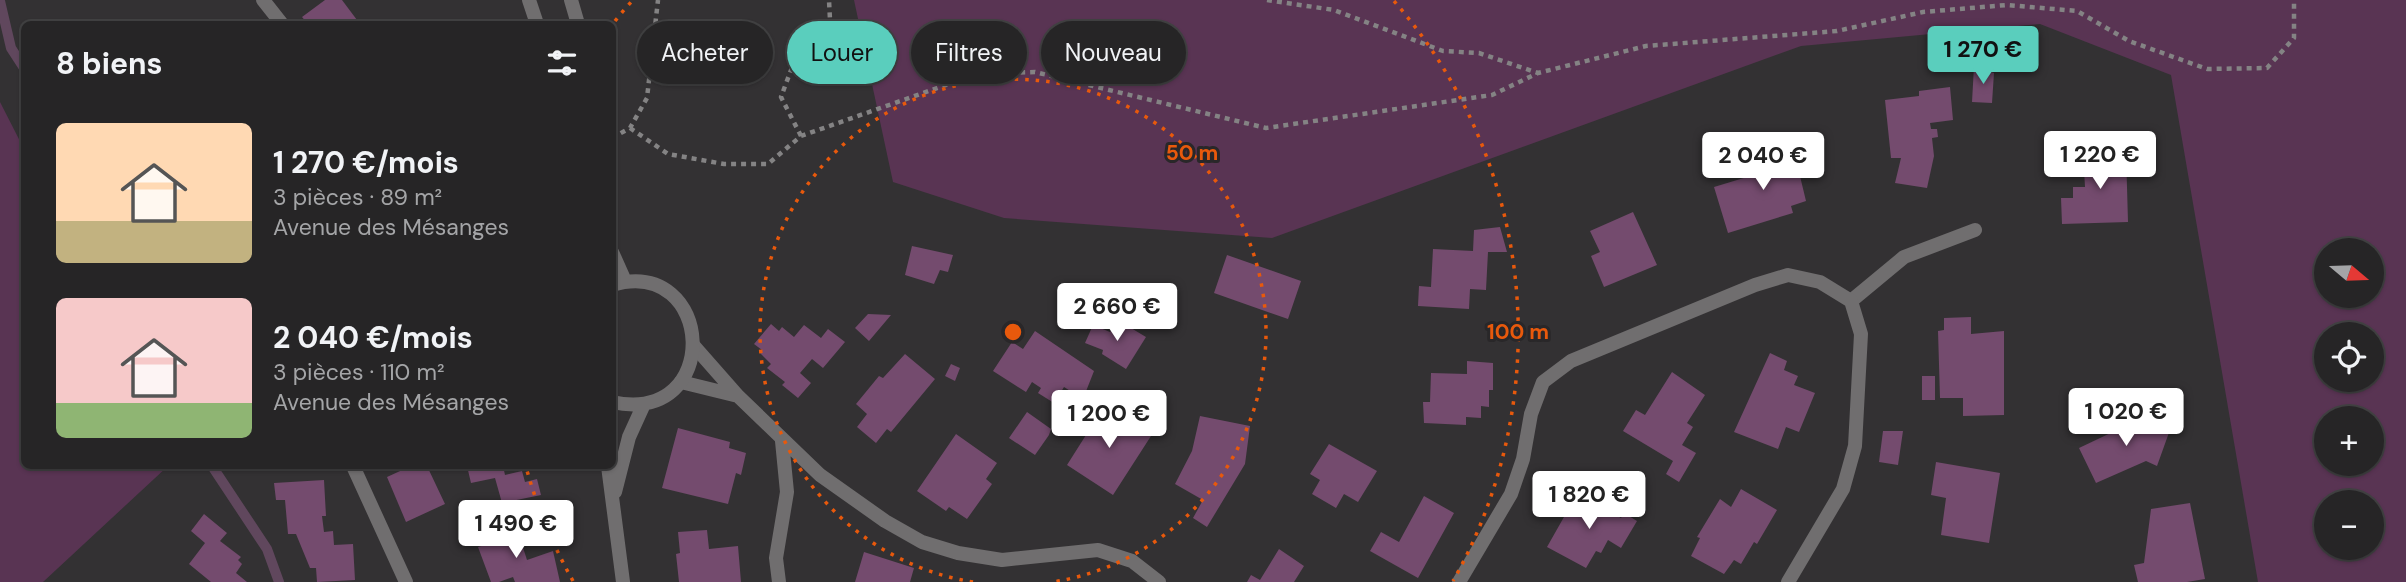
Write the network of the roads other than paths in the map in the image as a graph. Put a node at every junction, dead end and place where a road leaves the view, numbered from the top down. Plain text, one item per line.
1 (263, 0) edge
2 (529, 0) edge
3 (571, 0) edge
4 (280, 21) edge
5 (536, 21) edge
6 (577, 21) edge
7 (1975, 230) dead end
8 (619, 283) edge
9 (1851, 301) junction
10 (694, 346) junction
11 (681, 383) junction
12 (738, 396) junction
13 (616, 403) edge
14 (644, 404) junction
15 (782, 440) junction
16 (354, 469) edge
17 (609, 469) edge
18 (614, 496) junction
19 (406, 582) edge
20 (623, 582) edge
21 (779, 582) edge
22 (1159, 582) edge
23 (1459, 582) edge
24 (1788, 582) edge

1 - 4 street
2 - 5 street
3 - 6 street
7 - 9 street
8 - 10 street
9 - 23 street
9 - 24 street
10 - 11 street
10 - 12 street
11 - 12 street
11 - 14 street
12 - 15 street
13 - 14 street
14 - 18 street
15 - 21 street
15 - 22 street
16 - 19 street
17 - 18 street
18 - 20 street

